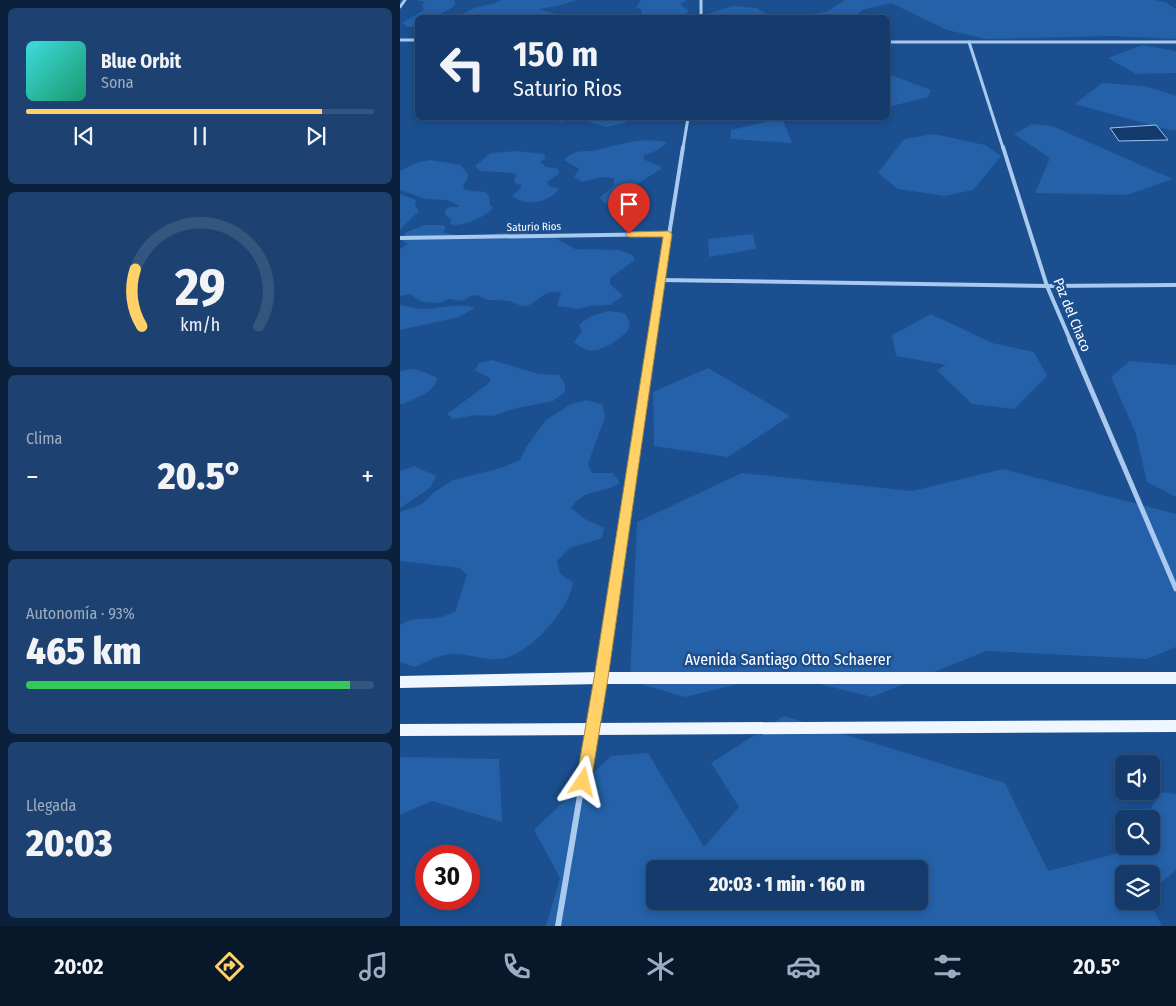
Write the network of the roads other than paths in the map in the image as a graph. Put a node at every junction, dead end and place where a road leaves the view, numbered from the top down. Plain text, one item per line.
1 (405, 0) edge
2 (701, 0) edge
3 (400, 7) edge
4 (701, 15) edge
5 (400, 40) edge
6 (415, 40) edge
7 (890, 42) edge
8 (969, 42) junction
9 (1176, 42) edge
10 (688, 120) edge
11 (668, 234) junction
12 (400, 238) edge
13 (661, 280) junction
14 (1176, 285) edge
15 (1047, 286) junction
16 (1176, 589) edge
17 (601, 678) junction
18 (1176, 678) edge
19 (400, 682) edge
20 (1176, 726) edge
21 (592, 728) junction
22 (400, 730) edge
23 (558, 926) edge

1 - 3 street
2 - 4 street
5 - 6 street
7 - 8 street
8 - 9 street
8 - 15 street, Paz del Chaco
10 - 11 street
11 - 12 street, Saturio Rios
11 - 13 street
13 - 15 street
13 - 17 street
14 - 15 street
15 - 16 street, Paz del Chaco
17 - 18 main road, Avenida Santiago Otto Schaerer
17 - 19 main road, Avenida Santiago Otto Schaerer
17 - 21 street
20 - 21 main road
21 - 22 main road
21 - 23 street

